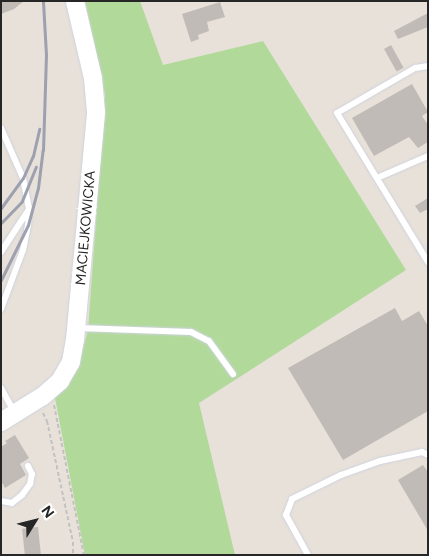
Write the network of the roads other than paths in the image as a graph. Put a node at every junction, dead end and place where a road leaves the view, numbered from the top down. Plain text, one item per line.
1 (76, 1) edge
2 (428, 66) edge
3 (1, 128) edge
4 (428, 156) edge
5 (378, 178) junction
6 (29, 208) junction
7 (1, 252) edge
8 (428, 262) edge
9 (1, 309) edge
10 (77, 328) junction
11 (233, 374) dead end
12 (1, 388) edge
13 (8, 418) edge
14 (428, 455) edge
15 (28, 466) dead end
16 (1, 501) edge
17 (308, 555) edge

1 - 10 street, MACIEJKOWICKA
2 - 5 lane
3 - 6 lane
4 - 5 lane
5 - 8 lane
6 - 7 lane
6 - 9 lane
10 - 11 lane
10 - 13 street, MACIEJKOWICKA
12 - 13 lane
14 - 17 lane
15 - 16 lane

